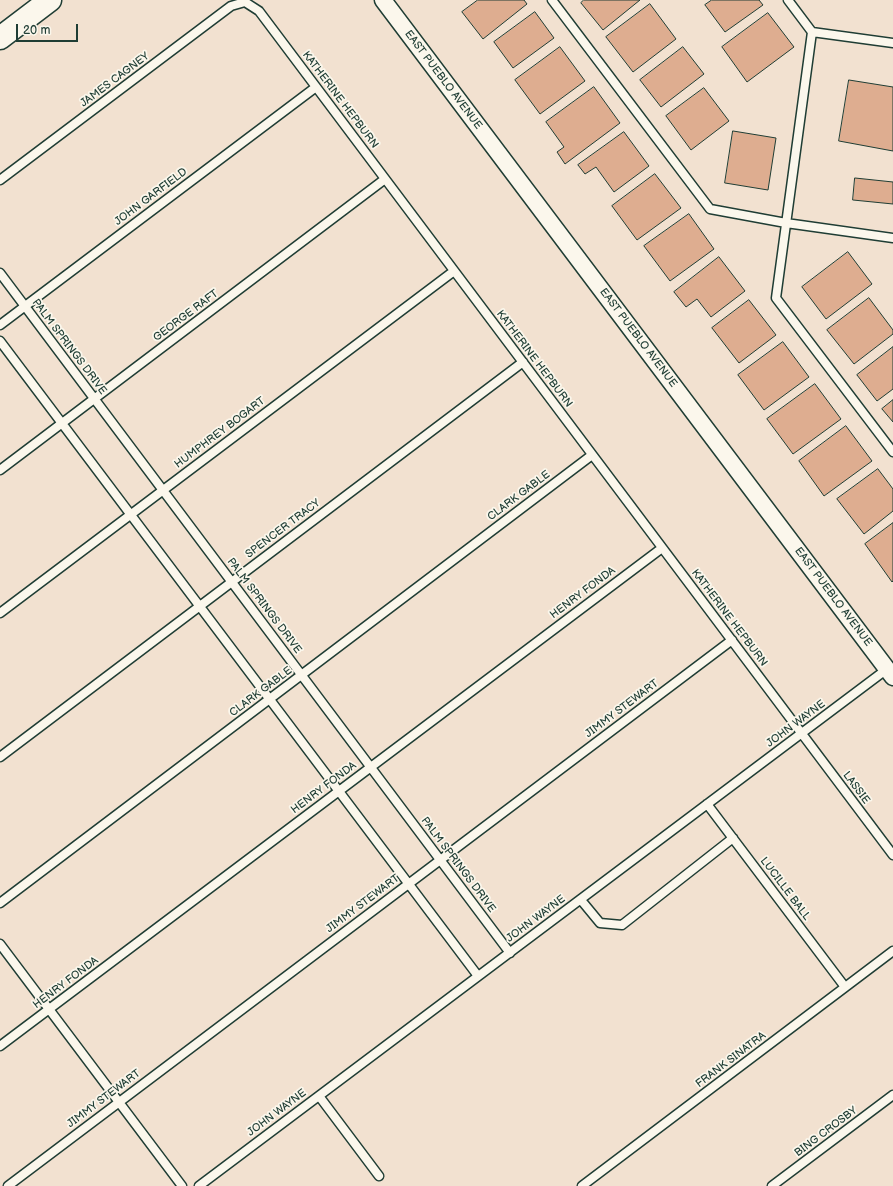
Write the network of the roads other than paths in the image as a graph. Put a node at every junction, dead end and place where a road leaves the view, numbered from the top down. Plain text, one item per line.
1 (50, 0) edge
2 (383, 0) edge
3 (552, 0) edge
4 (788, 0) edge
5 (245, 2) joint
6 (812, 32) junction
7 (0, 38) edge
8 (893, 43) edge
9 (316, 87) junction
10 (385, 179) junction
11 (0, 180) edge
12 (786, 223) junction
13 (893, 238) edge
14 (454, 270) junction
15 (0, 272) edge
16 (25, 306) junction
17 (0, 325) edge
18 (0, 341) edge
19 (523, 362) junction
20 (94, 399) junction
21 (62, 423) junction
22 (893, 452) edge
23 (592, 455) junction
24 (0, 470) edge
25 (163, 490) junction
26 (130, 515) junction
27 (662, 548) junction
28 (232, 582) junction
29 (200, 606) junction
30 (0, 613) edge
31 (732, 640) junction
32 (890, 673) edge
33 (301, 674) junction
34 (270, 699) junction
35 (802, 734) junction
36 (0, 756) edge
37 (371, 767) junction
38 (339, 791) junction
39 (707, 804) junction
40 (733, 838) junction
41 (893, 855) edge
42 (440, 860) junction
43 (408, 884) junction
44 (581, 900) junction
45 (0, 903) edge
46 (0, 944) edge
47 (893, 951) edge
48 (510, 953) junction
49 (478, 976) junction
50 (845, 987) junction
51 (49, 1009) junction
52 (0, 1046) edge
53 (893, 1095) edge
54 (319, 1096) junction
55 (119, 1102) junction
56 (379, 1176) dead end
57 (8, 1186) edge
58 (182, 1186) edge
59 (199, 1186) edge
60 (582, 1186) edge
61 (772, 1186) edge

1 - 7 main road
2 - 32 street, EAST PUEBLO AVENUE
3 - 12 lane
4 - 6 lane
5 - 9 lane, KATHERINE HEPBURN
5 - 11 lane, JAMES CAGNEY
6 - 8 lane
6 - 12 lane
9 - 10 lane, KATHERINE HEPBURN
9 - 16 lane, JOHN GARFIELD
10 - 14 lane, KATHERINE HEPBURN
10 - 20 lane, GEORGE RAFT
12 - 13 lane
12 - 22 lane
14 - 19 lane, KATHERINE HEPBURN
14 - 25 lane, HUMPHREY BOGART
15 - 16 lane, PALM SPRINGS DRIVE
16 - 17 lane, JOHN GARFIELD
16 - 20 lane, PALM SPRINGS DRIVE
18 - 21 lane
19 - 23 lane, KATHERINE HEPBURN
19 - 28 lane, SPENCER TRACY
20 - 21 lane, GEORGE RAFT
20 - 25 lane, PALM SPRINGS DRIVE
21 - 24 lane, GEORGE RAFT
21 - 26 lane
23 - 27 lane, KATHERINE HEPBURN
23 - 33 lane, CLARK GABLE
25 - 26 lane, HUMPHREY BOGART
25 - 28 lane, PALM SPRINGS DRIVE
26 - 29 lane
26 - 30 lane, HUMPHREY BOGART
27 - 31 lane, KATHERINE HEPBURN
27 - 37 lane, HENRY FONDA
28 - 29 lane, SPENCER TRACY
28 - 33 lane, PALM SPRINGS DRIVE
29 - 34 lane
29 - 36 lane, SPENCER TRACY
31 - 35 lane, KATHERINE HEPBURN
31 - 42 lane, JIMMY STEWART
32 - 35 lane, JOHN WAYNE
33 - 34 lane, CLARK GABLE
33 - 37 lane, PALM SPRINGS DRIVE
34 - 38 lane
34 - 45 lane, CLARK GABLE
35 - 39 lane, JOHN WAYNE
35 - 41 lane, LASSIE
37 - 38 lane, HENRY FONDA
37 - 42 lane, PALM SPRINGS DRIVE
38 - 43 lane
38 - 51 lane, HENRY FONDA
39 - 40 lane, LUCILLE BALL
39 - 44 lane, JOHN WAYNE
40 - 44 lane
40 - 50 lane, LUCILLE BALL
42 - 43 lane, JIMMY STEWART
42 - 48 lane, PALM SPRINGS DRIVE
43 - 49 lane
43 - 55 lane, JIMMY STEWART
44 - 48 lane, JOHN WAYNE
46 - 51 lane
47 - 50 lane, FRANK SINATRA
48 - 49 lane, JOHN WAYNE
49 - 54 lane, JOHN WAYNE
50 - 60 lane, FRANK SINATRA
51 - 52 lane, HENRY FONDA
51 - 55 lane
53 - 61 lane, BING CROSBY
54 - 56 lane
54 - 59 lane, JOHN WAYNE
55 - 57 lane, JIMMY STEWART
55 - 58 lane

